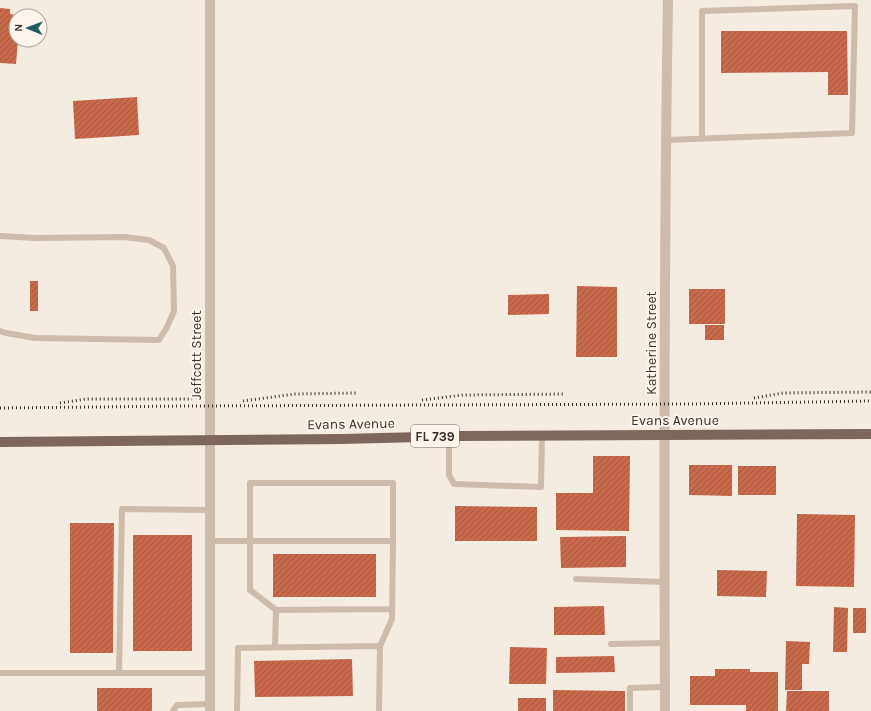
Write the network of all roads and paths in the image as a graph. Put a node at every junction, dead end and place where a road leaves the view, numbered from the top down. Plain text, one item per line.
1 (210, 0) edge
2 (668, 0) edge
3 (702, 139) junction
4 (666, 140) junction
5 (0, 236) edge
6 (0, 331) edge
7 (665, 434) junction
8 (871, 434) edge
9 (542, 435) junction
10 (449, 436) junction
11 (210, 440) junction
12 (0, 442) edge
13 (210, 510) junction
14 (210, 541) junction
15 (250, 541) junction
16 (393, 541) junction
17 (576, 579) dead end
18 (664, 582) junction
19 (392, 608) junction
20 (276, 610) junction
21 (665, 643) junction
22 (611, 644) dead end
23 (380, 646) junction
24 (275, 647) junction
25 (119, 672) junction
26 (210, 672) junction
27 (0, 673) edge
28 (665, 687) junction
29 (210, 707) edge
30 (173, 711) edge
31 (237, 711) edge
32 (379, 711) edge
33 (630, 711) edge
34 (665, 711) edge

1 - 11 street, Jeffcott Street
2 - 4 street, Katherine Street
3 - 3 lane
3 - 4 lane
4 - 7 street, Katherine Street
5 - 6 lane
7 - 8 main road, Evans Avenue / FL 739
7 - 9 main road, Evans Avenue / FL 739
7 - 18 street, Katherine Street
9 - 10 main road, Evans Avenue / FL 739
9 - 10 lane
10 - 11 main road, Evans Avenue / FL 739
11 - 12 main road, Evans Avenue / FL 739
11 - 13 street, Jeffcott Street
13 - 14 street, Jeffcott Street
13 - 25 lane
14 - 15 lane
14 - 26 street, Jeffcott Street
15 - 16 lane
15 - 16 lane
15 - 20 lane
16 - 19 lane
17 - 18 lane
18 - 21 street, Katherine Street
19 - 20 lane
19 - 23 lane
20 - 24 lane
21 - 22 lane
21 - 28 street, Katherine Street
23 - 24 lane
23 - 32 lane
24 - 31 lane
25 - 26 lane
25 - 27 lane
26 - 29 street, Jeffcott Street
28 - 33 lane
28 - 34 street, Katherine Street
29 - 30 lane

